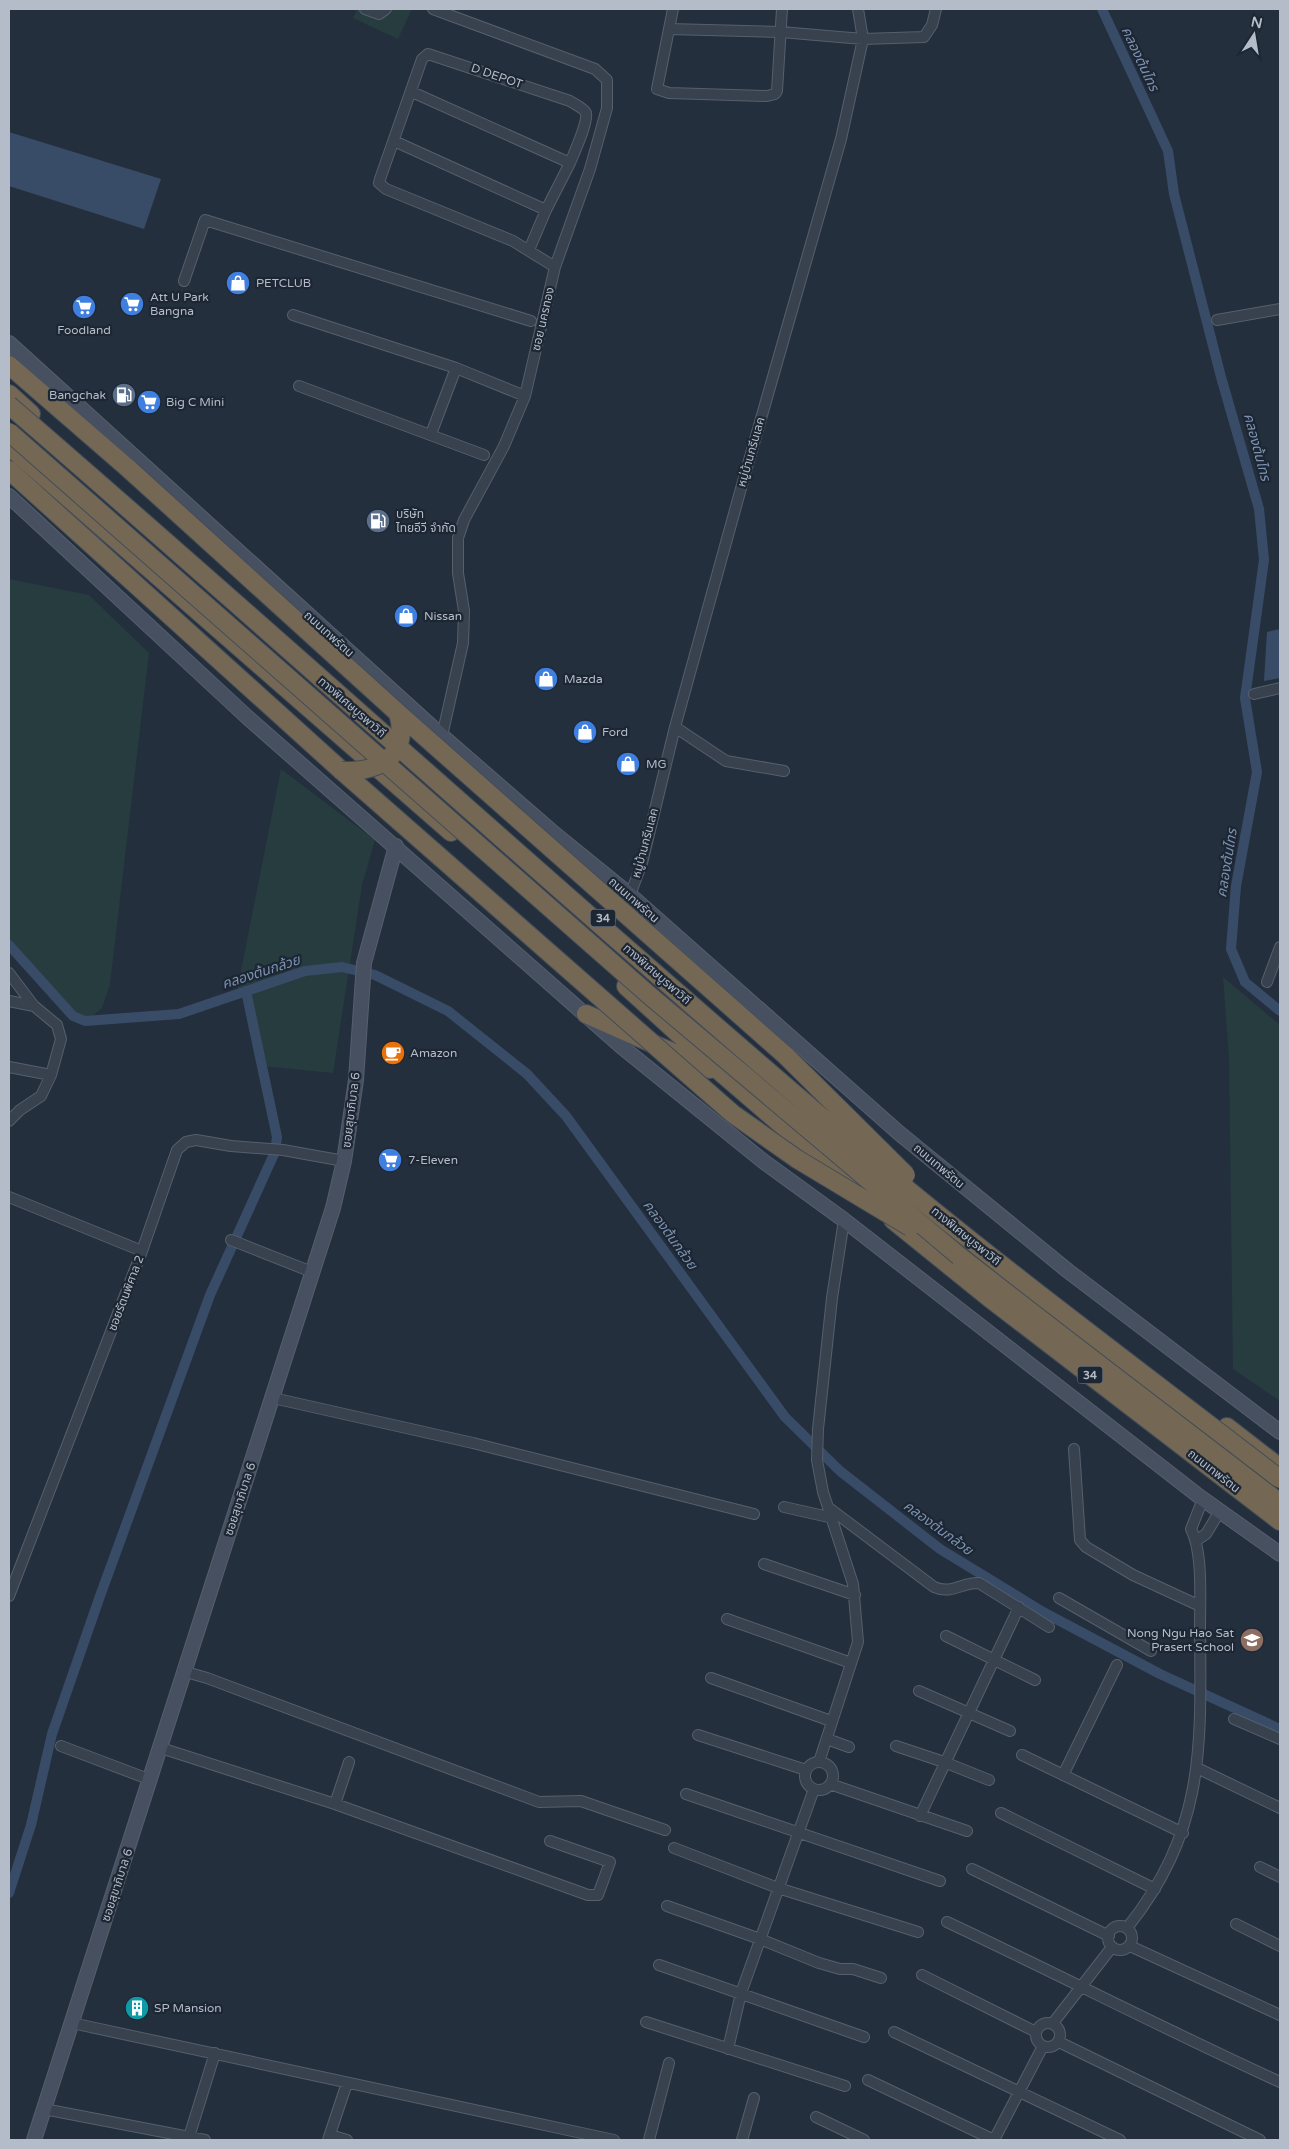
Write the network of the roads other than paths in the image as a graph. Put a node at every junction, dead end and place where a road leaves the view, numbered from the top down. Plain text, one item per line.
1 (365, 9) edge
2 (386, 9) edge
3 (433, 9) edge
4 (468, 9) edge
5 (673, 9) edge
6 (782, 9) edge
7 (858, 9) edge
8 (936, 9) edge
9 (443, 11) edge
10 (469, 21) junction
11 (669, 29) junction
12 (781, 32) junction
13 (863, 39) junction
14 (412, 92) junction
15 (582, 130) junction
16 (599, 136) junction
17 (394, 141) junction
18 (570, 163) junction
19 (546, 210) junction
20 (529, 250) junction
21 (555, 267) junction
22 (184, 281) dead end
23 (1280, 310) edge
24 (293, 315) dead end
25 (1217, 320) dead end
26 (531, 321) dead end
27 (9, 343) edge
28 (9, 364) edge
29 (456, 368) junction
30 (299, 386) dead end
31 (9, 394) edge
32 (525, 396) junction
33 (9, 405) edge
34 (9, 432) edge
35 (432, 434) junction
36 (9, 446) edge
37 (484, 455) dead end
38 (9, 470) edge
39 (9, 496) edge
40 (1280, 688) edge
41 (1254, 694) dead end
42 (398, 712) junction
43 (676, 727) junction
44 (442, 736) junction
45 (342, 771) junction
46 (784, 771) dead end
47 (396, 846) junction
48 (630, 895) junction
49 (1280, 947) edge
50 (9, 973) edge
51 (1267, 982) dead end
52 (9, 1001) edge
53 (34, 1006) junction
54 (586, 1014) junction
55 (9, 1067) edge
56 (51, 1075) junction
57 (725, 1076) junction
58 (9, 1121) edge
59 (344, 1162) junction
60 (9, 1197) edge
61 (844, 1220) junction
62 (231, 1240) dead end
63 (972, 1242) junction
64 (142, 1251) junction
65 (960, 1256) junction
66 (312, 1272) junction
67 (273, 1398) junction
68 (1280, 1432) edge
69 (1074, 1449) dead end
70 (1280, 1468) edge
71 (1280, 1479) edge
72 (1203, 1499) junction
73 (1280, 1502) edge
74 (784, 1507) dead end
75 (1220, 1511) junction
76 (831, 1513) junction
77 (754, 1514) dead end
78 (1280, 1521) edge
79 (1196, 1540) junction
80 (1280, 1554) edge
81 (764, 1564) dead end
82 (855, 1595) junction
83 (9, 1596) edge
84 (1059, 1598) dead end
85 (1200, 1606) junction
86 (1019, 1607) junction
87 (727, 1620) dead end
88 (1049, 1626) dead end
89 (946, 1636) dead end
90 (1151, 1651) dead end
91 (995, 1661) junction
92 (851, 1663) junction
93 (1117, 1664) dead end
94 (186, 1672) junction
95 (711, 1678) dead end
96 (1036, 1680) dead end
97 (919, 1691) dead end
98 (970, 1713) junction
99 (1234, 1718) dead end
100 (831, 1721) junction
101 (1010, 1730) dead end
102 (698, 1735) dead end
103 (826, 1739) junction
104 (1280, 1739) edge
105 (61, 1746) dead end
106 (896, 1746) dead end
107 (849, 1747) dead end
108 (161, 1748) junction
109 (1022, 1755) dead end
110 (349, 1762) dead end
111 (819, 1762) junction
112 (944, 1762) junction
113 (1197, 1768) junction
114 (806, 1770) junction
115 (1063, 1776) junction
116 (150, 1780) junction
117 (989, 1780) dead end
118 (830, 1784) junction
119 (814, 1789) junction
120 (686, 1794) dead end
121 (335, 1804) junction
122 (1280, 1808) edge
123 (1001, 1812) dead end
124 (920, 1816) junction
125 (665, 1830) dead end
126 (799, 1831) junction
127 (967, 1831) dead end
128 (1183, 1833) junction
129 (550, 1841) dead end
130 (674, 1848) dead end
131 (1260, 1867) dead end
132 (972, 1869) dead end
133 (1280, 1877) edge
134 (940, 1882) dead end
135 (778, 1888) junction
136 (1155, 1889) junction
137 (667, 1906) dead end
138 (946, 1922) dead end
139 (1236, 1924) dead end
140 (1127, 1928) junction
141 (918, 1932) dead end
142 (1108, 1936) junction
143 (760, 1939) junction
144 (1130, 1946) junction
145 (1280, 1946) edge
146 (1112, 1947) junction
147 (659, 1965) dead end
148 (922, 1975) dead end
149 (881, 1978) dead end
150 (1082, 1986) junction
151 (741, 1993) junction
152 (1280, 2015) edge
153 (72, 2022) junction
154 (646, 2022) dead end
155 (1053, 2024) junction
156 (894, 2032) dead end
157 (1036, 2032) junction
158 (864, 2036) dead end
159 (1059, 2042) junction
160 (1043, 2046) junction
161 (728, 2050) junction
162 (216, 2053) junction
163 (669, 2063) dead end
164 (868, 2080) dead end
165 (1280, 2082) edge
166 (347, 2083) junction
167 (845, 2086) dead end
168 (1018, 2091) junction
169 (754, 2098) dead end
170 (44, 2109) junction
171 (816, 2117) dead end
172 (190, 2137) junction
173 (329, 2138) edge
174 (34, 2140) edge
175 (204, 2140) edge
176 (347, 2140) edge
177 (614, 2140) edge
178 (649, 2140) edge
179 (742, 2140) edge
180 (864, 2140) edge
181 (994, 2140) edge
182 (1120, 2140) edge
183 (1260, 2140) edge

1 - 2 street
3 - 9 street, ซอย นครทอง
4 - 10 street
5 - 11 street
6 - 12 street
7 - 13 street, หมู่บ้านกรีนเลค
8 - 13 street
9 - 10 street, ซอย นครทอง
10 - 16 street, ซอย นครทอง
11 - 12 street
11 - 12 street
12 - 13 street
13 - 43 street, หมู่บ้านกรีนเลค
14 - 15 street, D DEPOT
14 - 17 street, D DEPOT
14 - 18 street
15 - 16 street
15 - 18 street, D DEPOT
16 - 21 street, ซอย นครทอง
17 - 19 street
17 - 20 street, D DEPOT
18 - 19 street, D DEPOT
19 - 20 street, D DEPOT
20 - 21 street, D DEPOT
21 - 32 street, ซอย นครทอง
22 - 26 street
23 - 25 street
24 - 29 street
27 - 44 main road, ถนนเทพรัตน
28 - 42 highway, bridge
29 - 32 street
29 - 35 street
30 - 35 street
31 - 70 highway, 34
32 - 44 street, ซอย นครทอง
33 - 63 highway, ทางพิเศษบูรพาวิถี, bridge
34 - 65 highway, ทางพิเศษบูรพาวิถี, bridge
35 - 37 street
36 - 57 highway, ถนนเทพรัตน / 34
38 - 45 highway
39 - 47 main road, 34
40 - 41 street
42 - 45 highway, bridge
42 - 63 highway, bridge
43 - 46 street
43 - 48 street, หมู่บ้านกรีนเลค
44 - 48 main road, ถนนเทพรัตน
45 - 65 highway, bridge
47 - 54 main road, 34
47 - 59 main road, ซอยสุขาภิบาล 6
48 - 68 main road, ถนนเทพรัตน
49 - 51 street
50 - 53 street
52 - 53 street
53 - 56 street
54 - 57 highway
54 - 61 main road, 34
55 - 56 street
56 - 58 street
57 - 78 highway, ถนนเทพรัตน / 34
59 - 64 street, ซอยรัตนพิศาล 2
59 - 66 main road, ซอยสุขาภิบาล 6
60 - 64 street
61 - 72 main road, 34
61 - 76 street
62 - 66 street
63 - 71 highway, ทางพิเศษบูรพาวิถี, bridge
64 - 83 street, ซอยรัตนพิศาล 2
65 - 73 highway, ทางพิเศษบูรพาวิถี
66 - 67 main road, ซอยสุขาภิบาล 6
67 - 77 street
67 - 94 main road, ซอยสุขาภิบาล 6
69 - 85 street
72 - 75 main road, 34
72 - 79 street
74 - 76 street
75 - 79 street
75 - 80 main road, 34
76 - 82 street
76 - 86 street
79 - 85 street
81 - 82 street
82 - 92 street
84 - 90 street
85 - 113 street
86 - 88 street
86 - 91 street
87 - 92 street
89 - 91 street
91 - 96 street
91 - 98 street
92 - 100 street
93 - 115 street
94 - 108 main road, ซอยสุขาภิบาล 6
94 - 125 street
95 - 100 street
97 - 98 street
98 - 101 street
98 - 112 street
99 - 104 street
100 - 103 street
102 - 114 street
103 - 107 street
103 - 111 street
105 - 116 street
106 - 112 street
108 - 116 main road, ซอยสุขาภิบาล 6
108 - 121 street
109 - 115 street
110 - 121 street
111 - 114 street
111 - 118 street
112 - 117 street
112 - 124 street
113 - 122 street
113 - 128 street
114 - 119 street
115 - 128 street
116 - 153 main road, ซอยสุขาภิบาล 6
118 - 119 street
118 - 124 street
119 - 126 street
120 - 126 street
121 - 129 street
123 - 136 street
124 - 127 street
126 - 134 street
126 - 135 street
128 - 136 street
130 - 135 street
131 - 133 street
132 - 142 street
135 - 141 street
135 - 143 street
136 - 140 street
137 - 143 street
138 - 150 street
139 - 145 street
140 - 142 street
140 - 144 street
142 - 146 street
143 - 149 street
143 - 151 street
144 - 146 street
144 - 152 street
146 - 150 street
147 - 151 street
148 - 157 street
150 - 155 street
150 - 165 street
151 - 158 street
151 - 161 street
153 - 162 street
153 - 170 main road, ซอยสุขาภิบาล 6
154 - 161 street
155 - 157 street
155 - 159 street
156 - 168 street
157 - 160 street
159 - 160 street
159 - 183 street
160 - 168 street
161 - 167 street
162 - 166 street
162 - 172 street
163 - 178 street
164 - 181 street
166 - 173 street
166 - 177 street
168 - 181 street
168 - 182 street
169 - 179 street
170 - 172 street
170 - 174 main road, ซอยสุขาภิบาล 6
171 - 180 street
172 - 175 street
173 - 176 street

